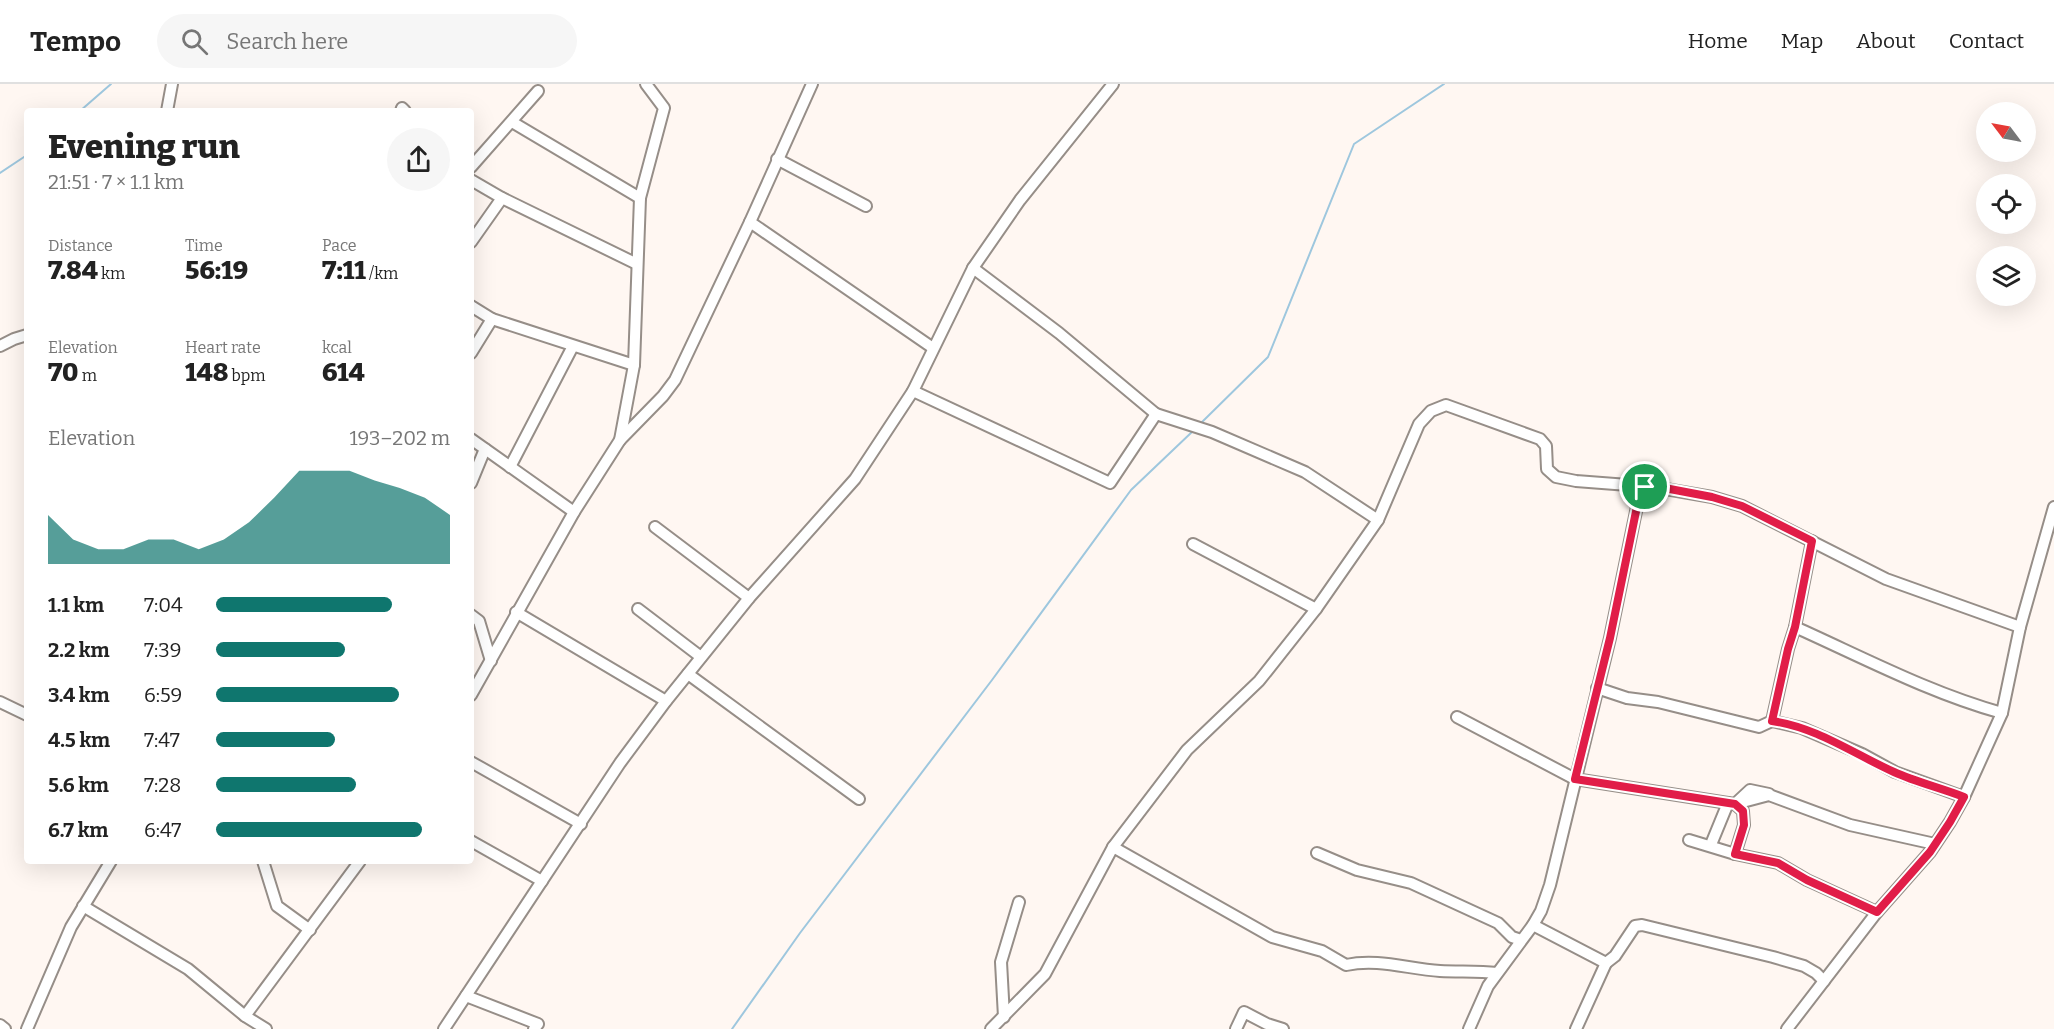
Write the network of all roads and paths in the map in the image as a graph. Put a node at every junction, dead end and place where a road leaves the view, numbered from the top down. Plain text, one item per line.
1 (172, 84) edge
2 (646, 84) edge
3 (812, 84) edge
4 (1113, 84) edge
5 (538, 92) dead end
6 (168, 108) edge
7 (512, 122) junction
8 (777, 159) junction
9 (474, 164) edge
10 (474, 182) edge
11 (502, 198) junction
12 (640, 198) junction
13 (866, 206) dead end
14 (750, 222) junction
15 (474, 238) edge
16 (637, 264) junction
17 (973, 268) junction
18 (474, 308) edge
19 (492, 319) junction
20 (24, 336) edge
21 (0, 346) edge
22 (573, 346) junction
23 (474, 348) edge
24 (933, 348) junction
25 (634, 365) junction
26 (913, 391) junction
27 (1156, 414) junction
28 (620, 440) junction
29 (474, 441) edge
30 (485, 449) junction
31 (510, 467) junction
32 (474, 476) edge
33 (1645, 487) junction
34 (2054, 507) edge
35 (574, 512) junction
36 (1378, 520) junction
37 (655, 527) dead end
38 (1812, 541) junction
39 (1193, 544) dead end
40 (749, 597) junction
41 (638, 609) dead end
42 (1316, 609) junction
43 (516, 612) junction
44 (474, 617) edge
45 (1795, 627) junction
46 (2020, 627) junction
47 (701, 657) junction
48 (491, 661) junction
49 (688, 674) junction
50 (1597, 688) junction
51 (474, 690) edge
52 (666, 701) junction
53 (0, 702) edge
54 (2002, 712) junction
55 (24, 714) edge
56 (1457, 717) dead end
57 (1772, 721) junction
58 (474, 764) edge
59 (1575, 779) junction
60 (1964, 797) junction
61 (859, 799) dead end
62 (1731, 804) junction
63 (581, 824) junction
64 (1689, 840) dead end
65 (1712, 842) dead end
66 (474, 843) edge
67 (1935, 844) junction
68 (1113, 847) junction
69 (1317, 853) dead end
70 (1735, 854) junction
71 (109, 864) edge
72 (264, 864) edge
73 (358, 864) edge
74 (542, 880) junction
75 (1019, 902) dead end
76 (83, 906) junction
77 (1877, 912) junction
78 (1533, 925) junction
79 (310, 930) junction
80 (1521, 940) junction
81 (1605, 963) junction
82 (1497, 973) junction
83 (1824, 981) junction
84 (466, 996) junction
85 (245, 1016) junction
86 (1004, 1017) junction
87 (0, 1025) edge
88 (5, 1029) edge
89 (27, 1029) edge
90 (266, 1029) edge
91 (444, 1029) edge
92 (534, 1029) edge
93 (991, 1029) edge
94 (1236, 1029) edge
95 (1283, 1029) edge
96 (1469, 1029) edge
97 (1576, 1029) edge
98 (1788, 1029) edge

1 - 6 street
2 - 12 street
3 - 8 street
4 - 17 street
5 - 7 street
7 - 9 street
7 - 12 street
8 - 13 street
8 - 14 street
10 - 11 street
11 - 15 street
11 - 16 street
12 - 16 street
14 - 24 street
14 - 28 street
16 - 25 street
17 - 24 street
17 - 27 street
18 - 19 street
19 - 22 street
19 - 23 street
20 - 21 street
22 - 25 street
22 - 31 street
24 - 26 street
25 - 28 street
26 - 27 street
26 - 40 street
27 - 36 street
28 - 35 street
29 - 30 street
30 - 31 street
30 - 32 street
31 - 35 street
33 - 36 street
33 - 38 street
33 - 50 street
34 - 46 street
35 - 43 street
36 - 42 street
37 - 40 street
38 - 45 street
38 - 46 street
39 - 42 street
40 - 47 street
41 - 47 street
42 - 68 street
43 - 48 street
43 - 52 street
44 - 48 street
45 - 54 street
45 - 57 street
46 - 54 street
47 - 49 street
48 - 51 street
49 - 52 street
49 - 61 street
50 - 57 street
50 - 59 street
52 - 63 street
53 - 55 street
54 - 60 street
56 - 59 street
57 - 60 street
58 - 63 street
59 - 62 street
59 - 78 street
60 - 67 street
62 - 65 street
62 - 67 street
62 - 70 street
63 - 74 street
64 - 70 street
66 - 74 street
67 - 77 street
68 - 82 street
68 - 86 street
69 - 80 street
70 - 77 street
71 - 76 street
72 - 79 street
73 - 79 street
74 - 84 street
75 - 86 street
76 - 85 street
76 - 89 street
77 - 83 street
78 - 80 street
78 - 81 street
79 - 85 street
80 - 82 street
81 - 83 street
81 - 97 street
82 - 96 street
83 - 98 street
84 - 91 street
84 - 92 street
85 - 90 street
86 - 93 street
87 - 88 street
94 - 95 street

